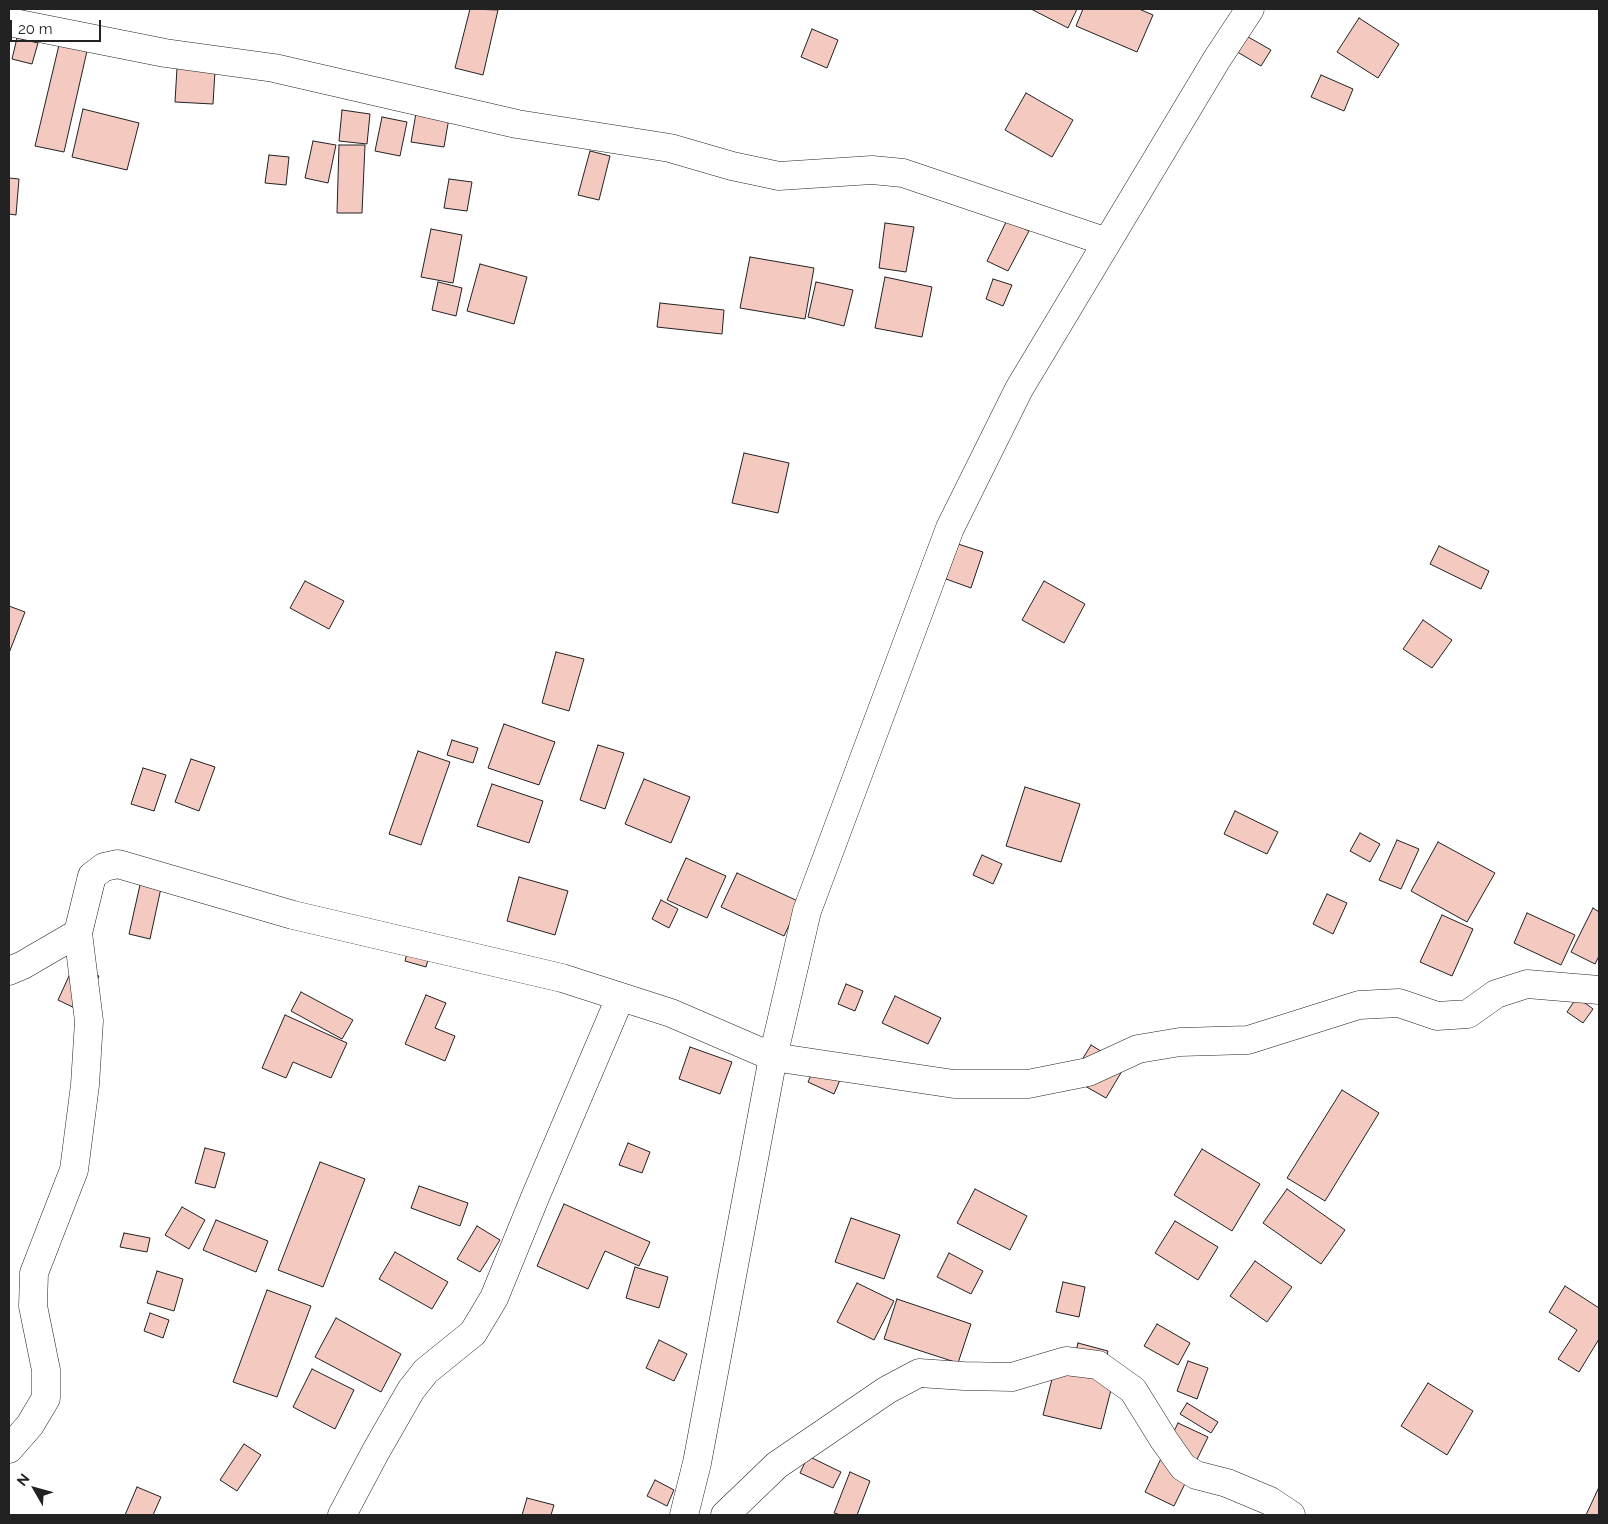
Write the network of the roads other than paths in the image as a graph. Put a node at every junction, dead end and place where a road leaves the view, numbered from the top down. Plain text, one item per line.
1 (1250, 9) edge
2 (9, 22) edge
3 (1107, 242) junction
4 (78, 933) junction
5 (9, 971) edge
6 (1599, 990) edge
7 (620, 998) junction
8 (773, 1057) junction
9 (9, 1449) edge
10 (342, 1515) edge
11 (684, 1515) edge
12 (725, 1515) edge
13 (1290, 1515) edge

1 - 3 street
2 - 3 street
3 - 8 street
4 - 5 street
4 - 7 street
4 - 9 street
6 - 8 street
7 - 8 street
7 - 10 street
8 - 11 street
12 - 13 street

